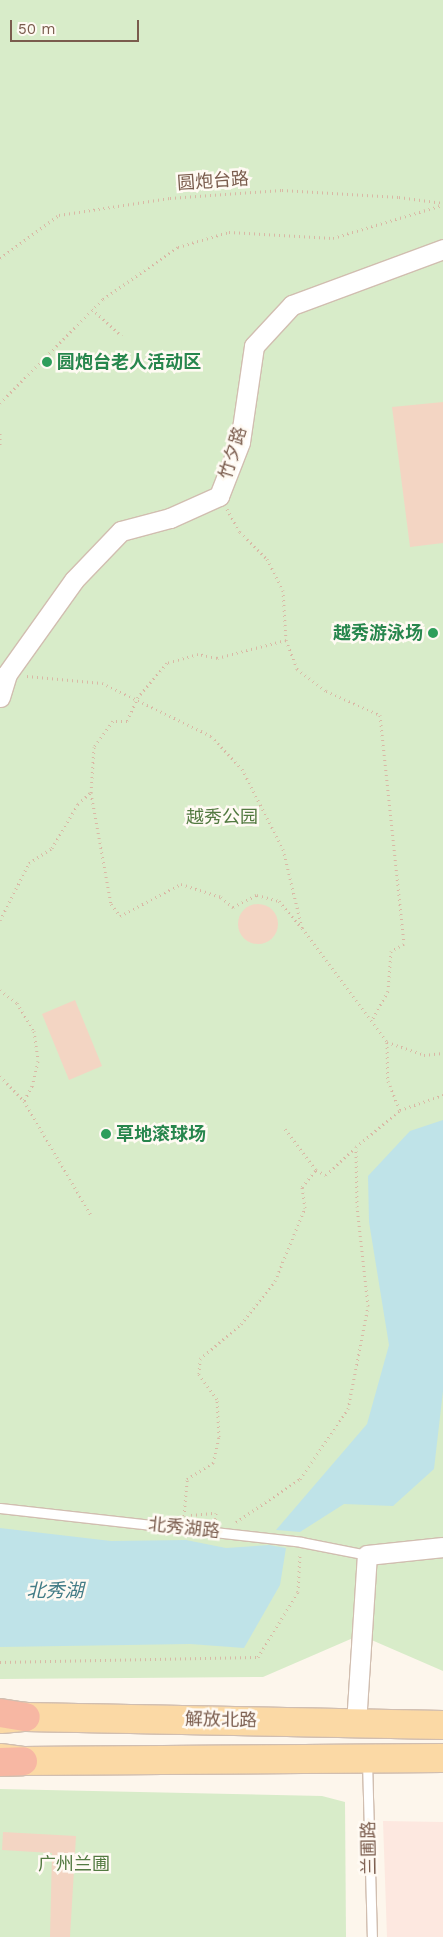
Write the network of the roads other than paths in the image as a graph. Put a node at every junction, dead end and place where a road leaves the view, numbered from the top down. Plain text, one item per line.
1 (443, 248) edge
2 (0, 697) edge
3 (0, 1508) edge
4 (443, 1547) edge
5 (367, 1555) junction
6 (9, 1716) edge
7 (356, 1724) junction
8 (443, 1724) edge
9 (367, 1758) junction
10 (443, 1758) edge
11 (8, 1760) edge
12 (372, 1937) edge

1 - 2 street, 竹夕路
3 - 5 lane, 北秀湖路
4 - 5 street
5 - 7 street
6 - 7 main road, 解放北路
7 - 8 main road, 解放北路
9 - 10 main road
9 - 11 main road
9 - 12 lane, 兰圃路

